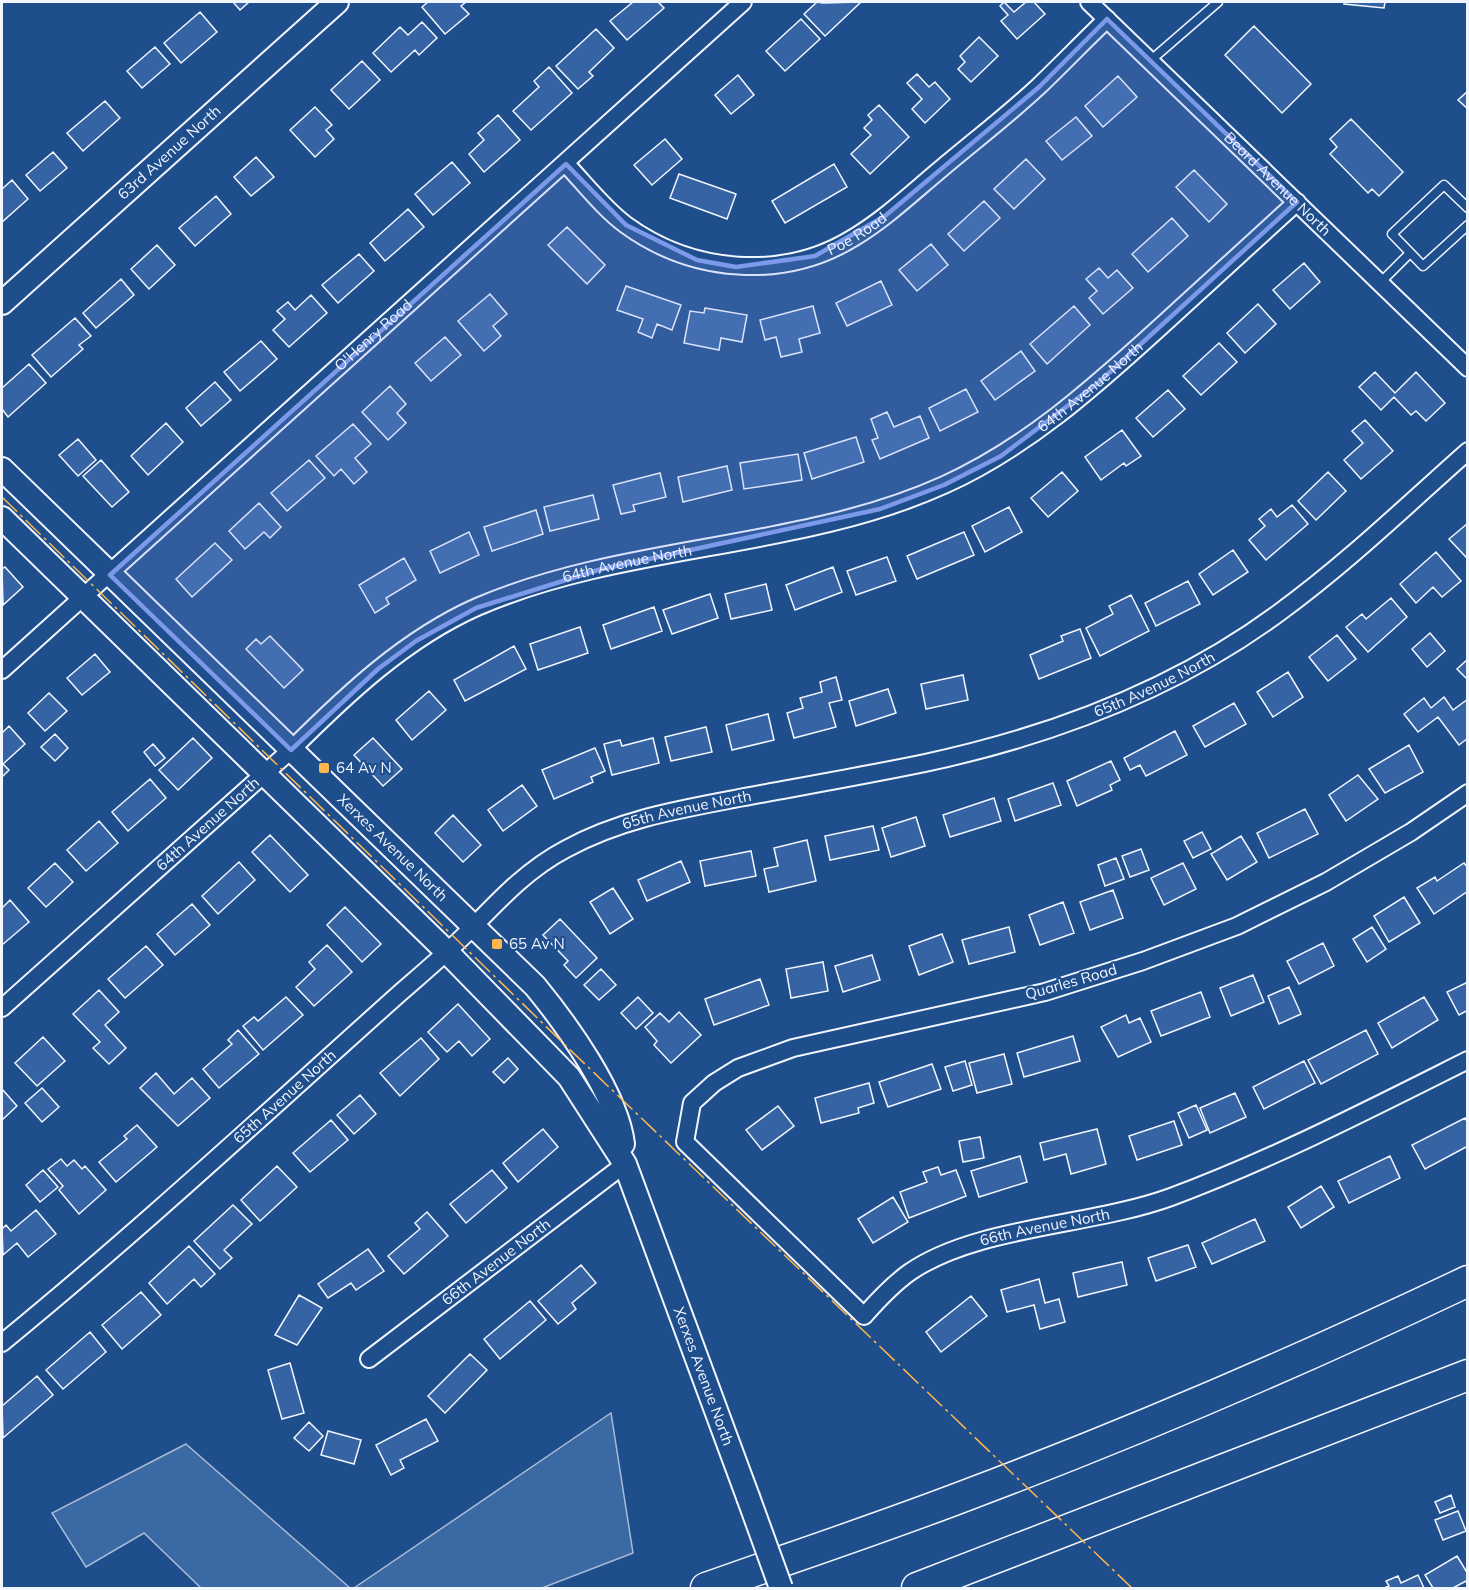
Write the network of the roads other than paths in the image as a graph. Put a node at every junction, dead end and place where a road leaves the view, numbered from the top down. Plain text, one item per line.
1 (337, 2) edge
2 (743, 2) edge
3 (1089, 2) edge
4 (1218, 2) edge
5 (1107, 19) junction
6 (1150, 61) junction
7 (566, 164) junction
8 (1297, 202) junction
9 (1467, 208) edge
10 (1467, 225) edge
11 (1410, 253) junction
12 (1380, 283) junction
13 (2, 303) edge
14 (1467, 368) edge
15 (1467, 451) edge
16 (2, 469) edge
17 (2, 518) edge
18 (110, 575) junction
19 (83, 598) junction
20 (2, 670) edge
21 (291, 750) junction
22 (265, 773) junction
23 (1467, 793) edge
24 (473, 927) junction
25 (447, 952) junction
26 (2, 1008) edge
27 (1467, 1060) edge
28 (686, 1142) joint
29 (625, 1164) junction
30 (1467, 1281) edge
31 (2, 1343) edge
32 (369, 1359) dead end
33 (1467, 1375) edge
34 (706, 1588) edge
35 (782, 1588) edge
36 (916, 1588) edge

1 - 13 street, 63rd Avenue North
2 - 7 street, O'Henry Road
3 - 5 street, Beard Avenue North
4 - 6 lane
5 - 6 street, Beard Avenue North
5 - 7 street, Poe Road
6 - 8 street, Beard Avenue North
7 - 18 street, O'Henry Road
8 - 12 street, Beard Avenue North
8 - 21 street, 64th Avenue North
9 - 11 lane
10 - 11 lane
11 - 12 lane
12 - 14 street, Beard Avenue North
15 - 24 street, 65th Avenue North
16 - 18 street, Xerxes Avenue North
17 - 19 street, Xerxes Avenue North
18 - 19 street, O'Henry Road
18 - 21 street, Xerxes Avenue North
19 - 20 street, O'Henry Road
19 - 22 street, Xerxes Avenue North
21 - 22 street, 64th Avenue North
21 - 24 street, Xerxes Avenue North
22 - 25 street, Xerxes Avenue North
22 - 26 street, 64th Avenue North
23 - 28 street, Quarles Road
24 - 25 street, 65th Avenue North
24 - 29 street, Xerxes Avenue North
25 - 29 street, Xerxes Avenue North
25 - 31 street, 65th Avenue North
27 - 28 street, 66th Avenue North
29 - 32 street, 66th Avenue North
29 - 35 street, Xerxes Avenue North, bridge
30 - 34 highway
33 - 36 highway

